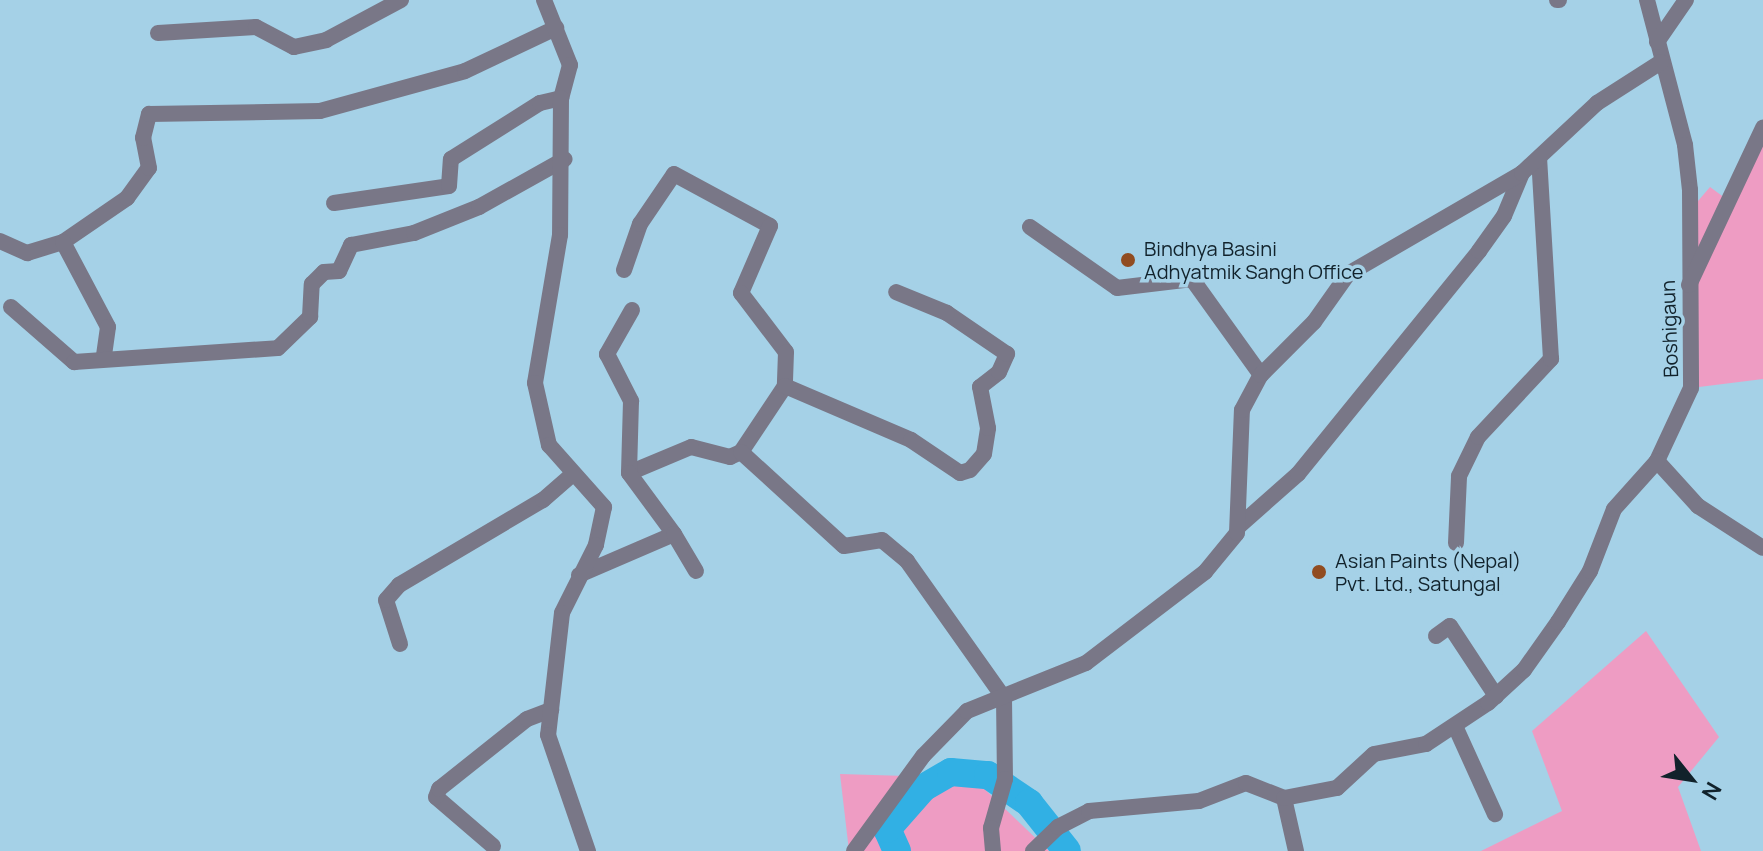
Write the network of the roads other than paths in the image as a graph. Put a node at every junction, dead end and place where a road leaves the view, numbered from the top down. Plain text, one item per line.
1 (401, 0) edge
2 (544, 0) edge
3 (1647, 0) edge
4 (1686, 0) edge
5 (556, 28) junction
6 (158, 33) dead end
7 (1657, 42) junction
8 (1661, 62) junction
9 (561, 98) junction
10 (1763, 128) edge
11 (1539, 158) junction
12 (565, 159) junction
13 (1522, 173) junction
14 (334, 203) dead end
15 (1030, 227) dead end
16 (0, 241) edge
17 (63, 242) junction
18 (624, 270) dead end
19 (1688, 287) junction
20 (896, 292) dead end
21 (11, 307) dead end
22 (632, 310) dead end
23 (104, 356) junction
24 (1261, 375) junction
25 (785, 386) junction
26 (741, 452) junction
27 (1657, 461) junction
28 (629, 473) junction
29 (572, 475) junction
30 (1238, 527) junction
31 (674, 534) junction
32 (1456, 543) dead end
33 (1763, 548) edge
34 (696, 571) dead end
35 (579, 575) junction
36 (1436, 636) dead end
37 (400, 644) dead end
38 (1496, 696) junction
39 (1004, 698) junction
40 (551, 710) junction
41 (1455, 726) junction
42 (1284, 798) junction
43 (1495, 814) dead end
44 (493, 846) dead end
45 (588, 851) edge
46 (854, 851) edge
47 (993, 851) edge
48 (1033, 851) edge
49 (1296, 851) edge

1 - 6 street
2 - 5 street
3 - 7 street, Boshigaun
4 - 7 street
5 - 9 street
5 - 17 street
7 - 8 street, Boshigaun
8 - 11 street
8 - 19 street, Boshigaun
9 - 12 street
9 - 14 street
10 - 19 street
11 - 13 street
11 - 32 street
12 - 23 street
12 - 29 street
13 - 24 street
13 - 30 street
15 - 24 street
16 - 17 street
17 - 23 street
18 - 25 street
19 - 27 street, Boshigaun
20 - 25 street
21 - 23 street
22 - 28 street
24 - 30 street
25 - 26 street
26 - 28 street
26 - 39 street
27 - 33 street
27 - 38 street, Boshigaun
28 - 31 street
29 - 35 street
29 - 37 street
30 - 39 street
31 - 34 street
31 - 35 street
35 - 40 street
36 - 38 street
38 - 41 street, Boshigaun
39 - 46 street
39 - 47 street
40 - 44 street
40 - 45 street
41 - 42 street, Boshigaun
41 - 43 street
42 - 48 street
42 - 49 street

